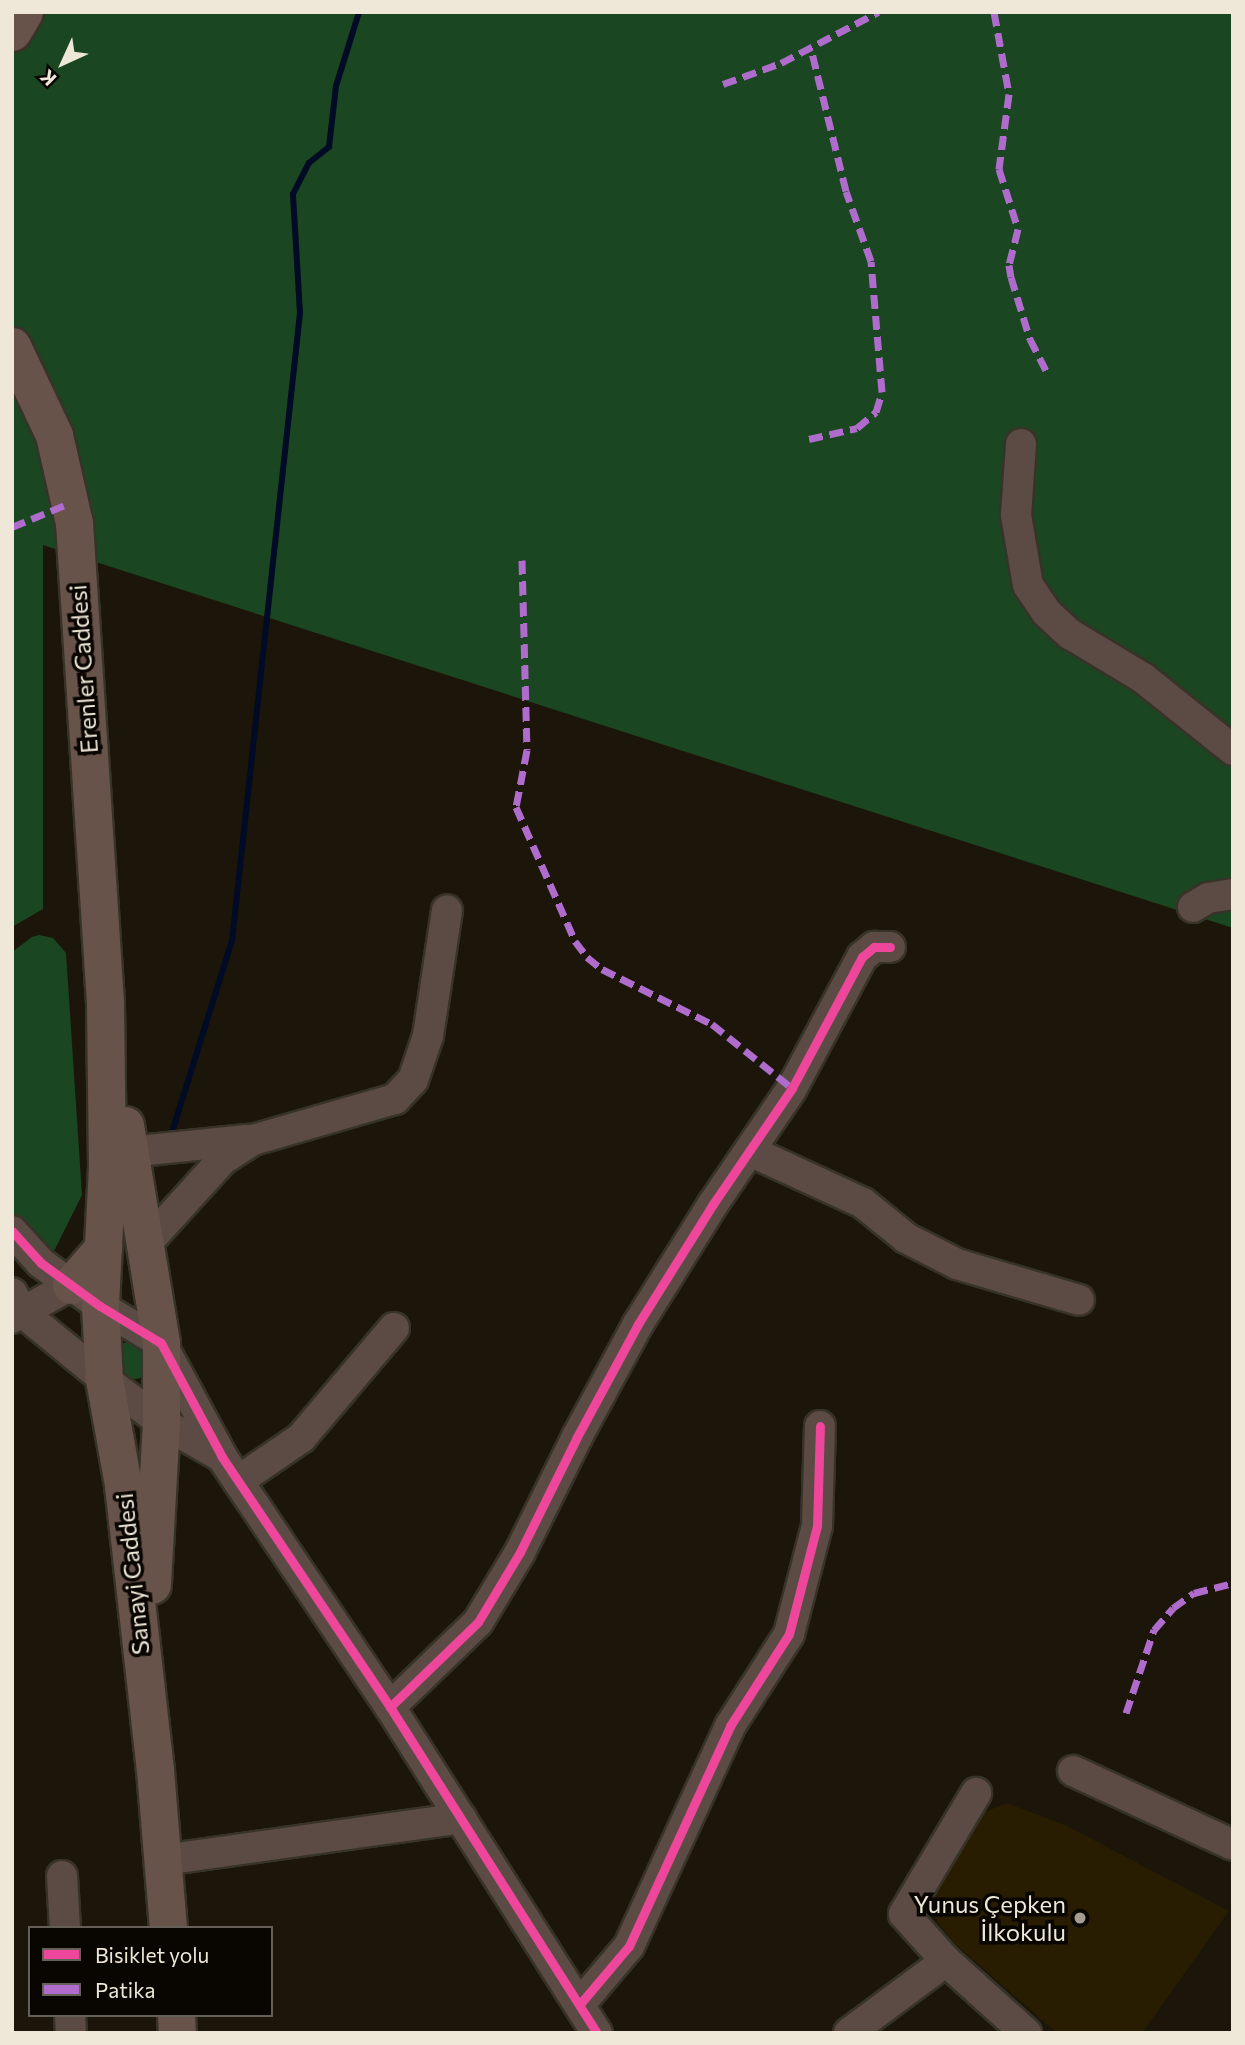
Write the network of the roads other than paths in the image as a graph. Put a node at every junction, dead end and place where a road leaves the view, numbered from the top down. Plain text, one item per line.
1 (24, 12) edge
2 (12, 32) edge
3 (12, 346) edge
4 (1021, 444) dead end
5 (1233, 750) edge
6 (1233, 894) edge
7 (1193, 907) dead end
8 (447, 910) dead end
9 (890, 947) dead end
10 (105, 1003) junction
11 (253, 1140) junction
12 (750, 1151) junction
13 (129, 1152) junction
14 (12, 1231) edge
15 (145, 1245) junction
16 (103, 1248) junction
17 (71, 1285) junction
18 (1079, 1300) dead end
19 (100, 1306) junction
20 (15, 1308) edge
21 (394, 1328) dead end
22 (161, 1343) junction
23 (104, 1379) junction
24 (161, 1422) junction
25 (820, 1426) dead end
26 (230, 1469) junction
27 (390, 1707) junction
28 (155, 1770) junction
29 (1073, 1771) dead end
30 (976, 1793) dead end
31 (461, 1818) junction
32 (1233, 1845) edge
33 (163, 1860) junction
34 (62, 1876) dead end
35 (65, 1926) edge
36 (168, 1926) edge
37 (946, 1961) junction
38 (580, 2004) junction
39 (597, 2033) edge
40 (849, 2033) edge
41 (1026, 2033) edge

1 - 2 main road
3 - 10 main road, Erenler Caddesi
4 - 5 street
6 - 7 street
8 - 11 street
9 - 12 street
10 - 13 main road, Erenler Caddesi
10 - 16 main road, Erenler Caddesi
11 - 13 street
11 - 15 street
12 - 18 street
12 - 27 street
13 - 15 main road, Erenler Caddesi
14 - 17 street
15 - 22 main road, Erenler Caddesi
16 - 17 main road
16 - 19 main road, Erenler Caddesi
17 - 19 street
17 - 20 street
19 - 22 street
19 - 23 main road, Erenler Caddesi
20 - 23 street
21 - 26 street
22 - 24 main road, Sanayi Caddesi
22 - 26 street
23 - 24 street
23 - 28 main road, Sanayi Caddesi
24 - 26 street
24 - 28 main road, Sanayi Caddesi
25 - 38 street
26 - 27 street
27 - 31 street
28 - 33 main road, Sanayi Caddesi
29 - 32 street
30 - 37 street
31 - 33 street
31 - 38 street
33 - 36 main road, Sanayi Caddesi
34 - 35 street
37 - 40 street
37 - 41 street
38 - 39 street

